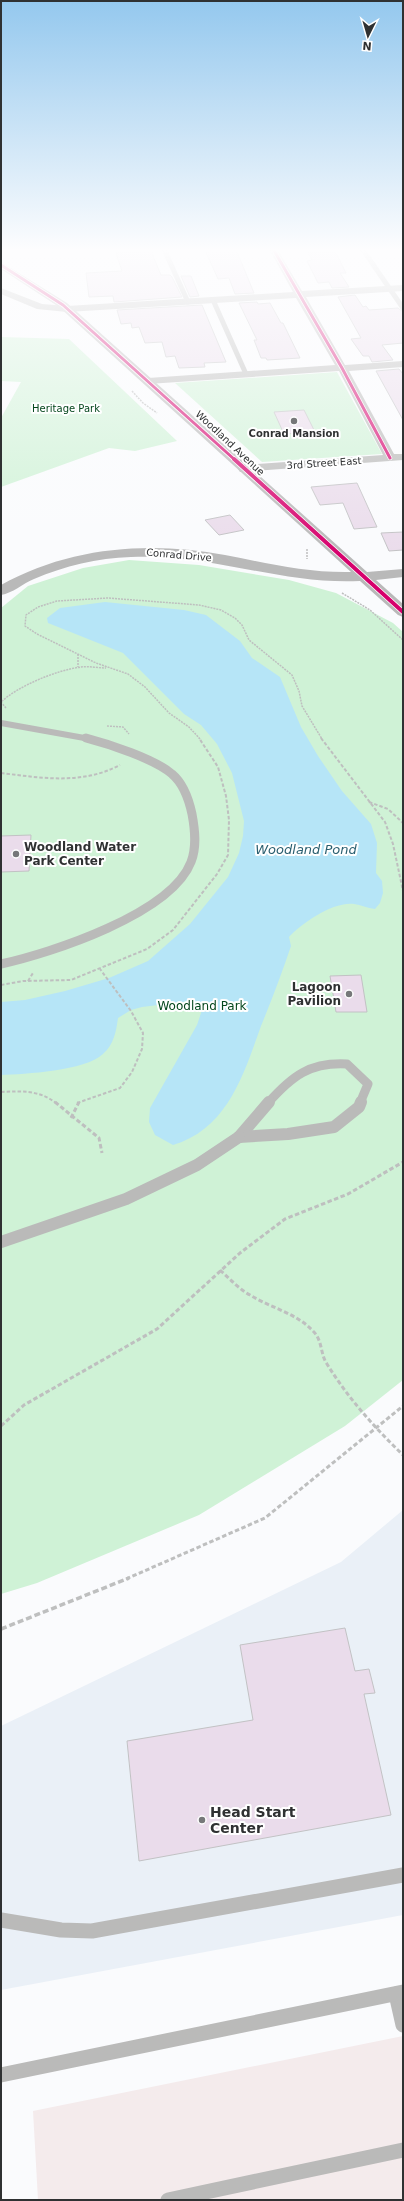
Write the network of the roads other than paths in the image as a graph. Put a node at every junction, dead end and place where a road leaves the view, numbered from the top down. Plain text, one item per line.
1 (113, 350) edge
2 (235, 350) edge
3 (331, 350) edge
4 (403, 364) edge
5 (342, 368) junction
6 (246, 374) junction
7 (148, 381) junction
8 (403, 457) edge
9 (390, 458) junction
10 (244, 469) junction
11 (403, 573) edge
12 (363, 577) junction
13 (1, 591) edge
14 (403, 612) edge
15 (1, 723) edge
16 (1, 964) edge
17 (239, 1137) junction
18 (1, 1242) edge
19 (403, 1875) edge
20 (1, 1920) edge
21 (400, 1993) edge
22 (403, 2025) edge
23 (1, 2075) edge
24 (403, 2150) edge
25 (168, 2200) edge

1 - 7 street, Woodland Avenue
2 - 6 lane
3 - 5 street
4 - 5 street
5 - 6 street
5 - 9 street
6 - 7 street
7 - 10 street, Woodland Avenue
8 - 9 street, 3rd Street East
9 - 10 street, 3rd Street East
10 - 12 street, Woodland Avenue
11 - 12 street, Conrad Drive
12 - 13 street, Conrad Drive
12 - 14 street, Woodland Avenue
15 - 16 lane
17 - 17 lane
17 - 18 lane
19 - 20 lane
21 - 22 lane
21 - 23 lane
24 - 25 lane

